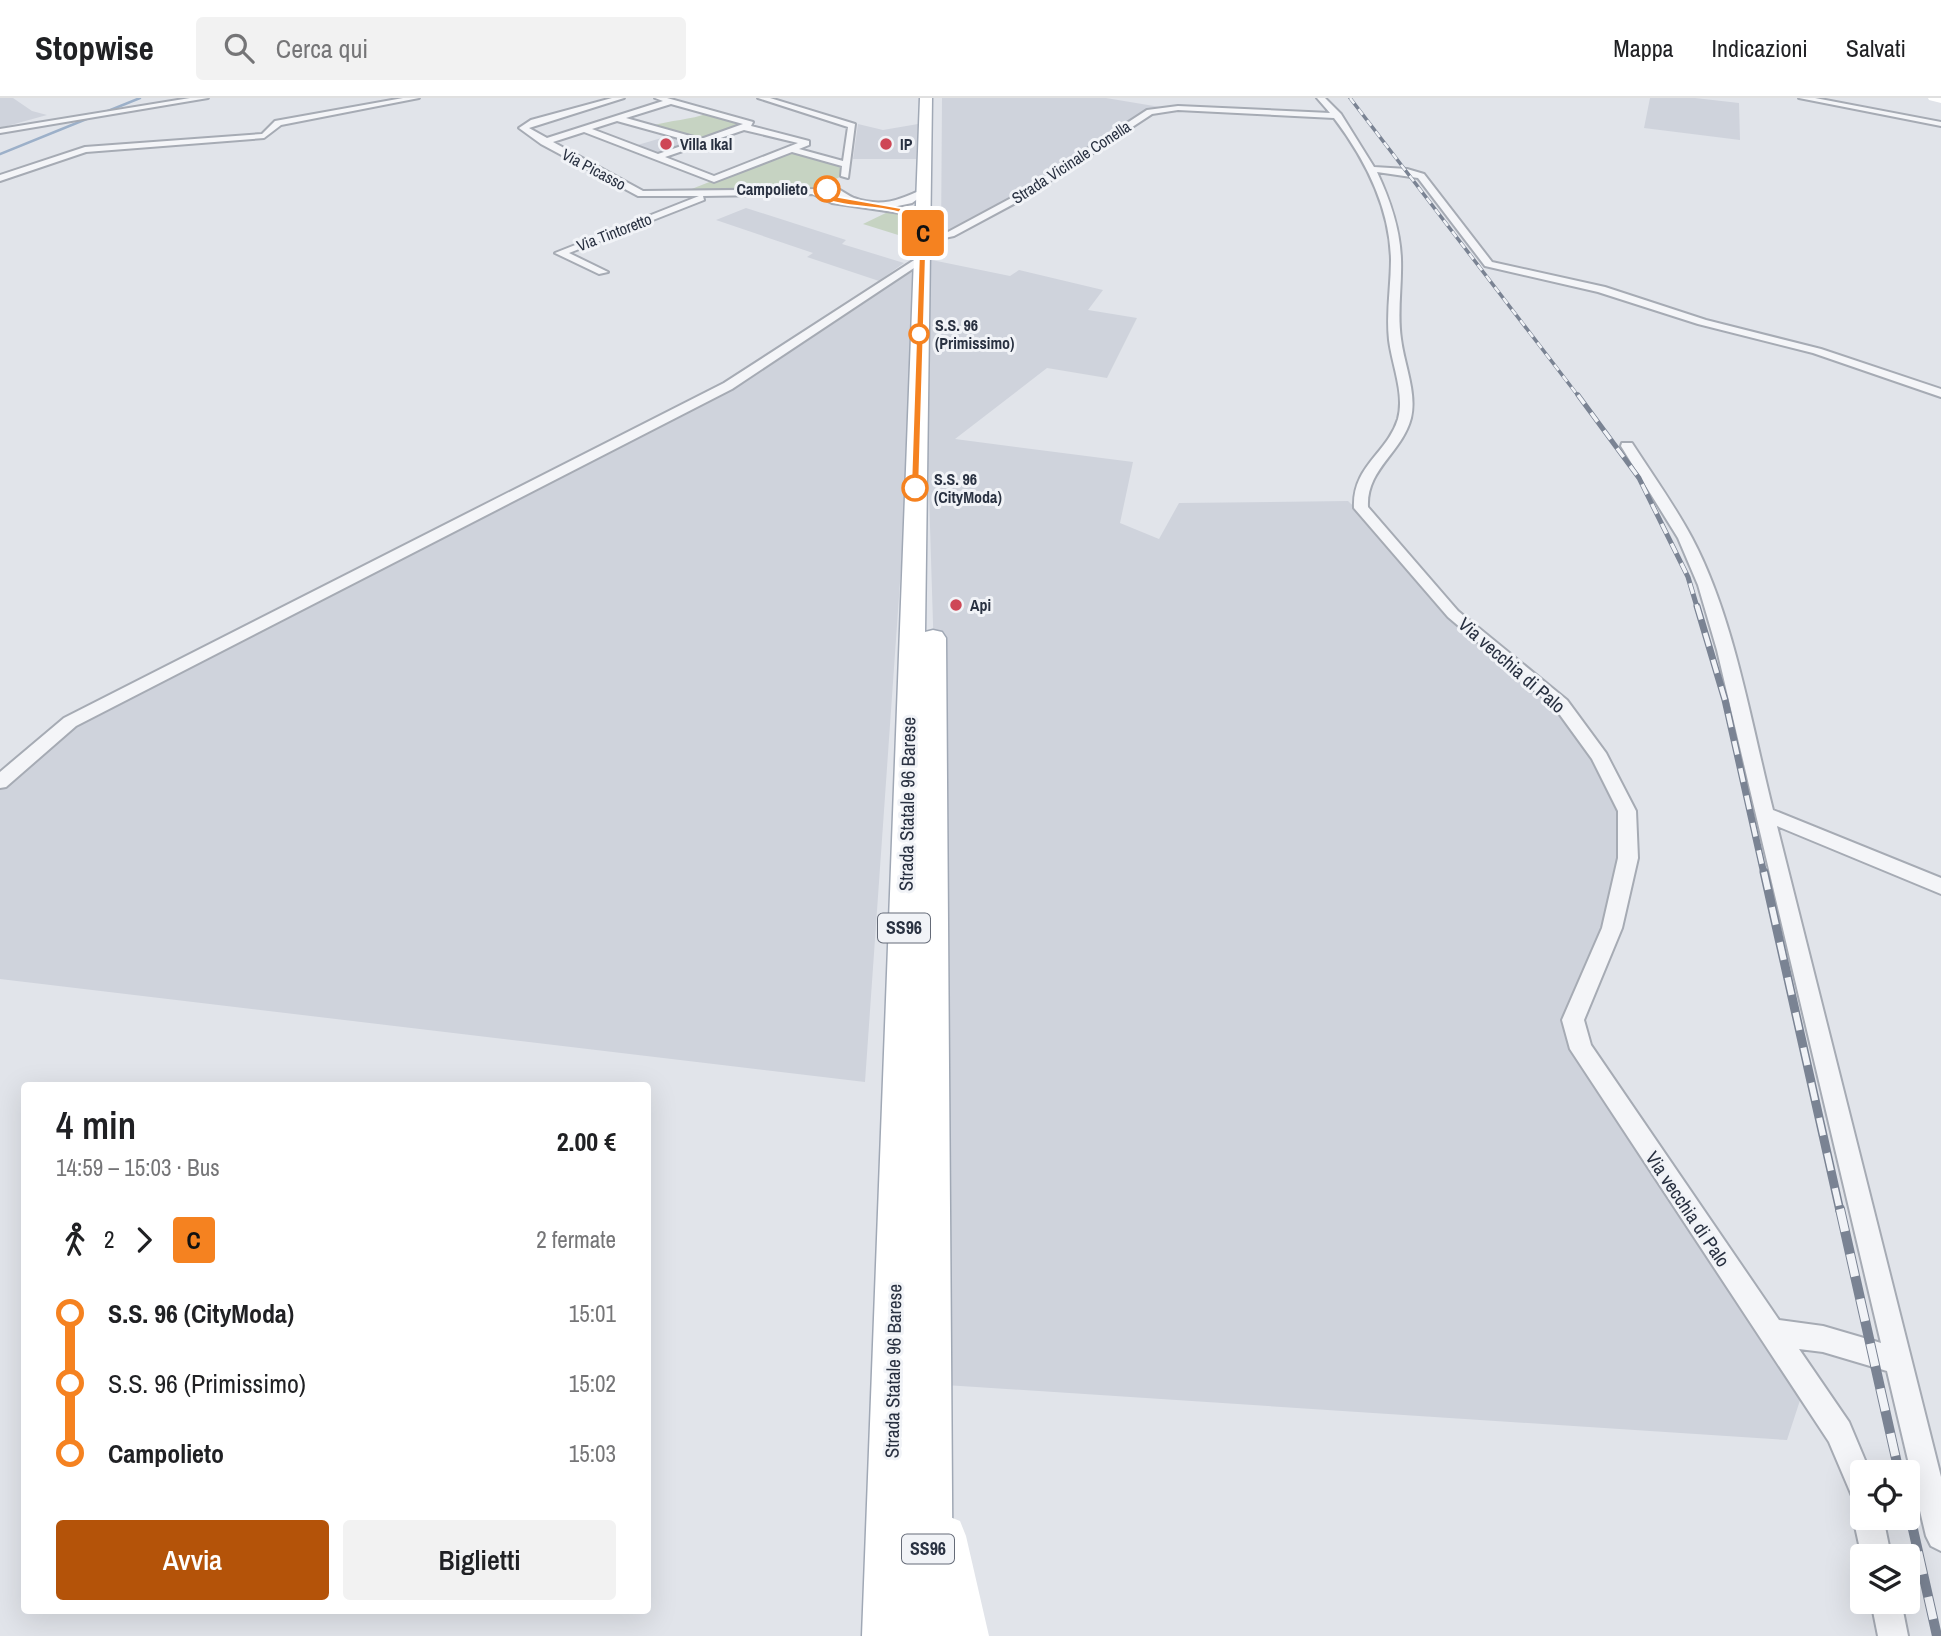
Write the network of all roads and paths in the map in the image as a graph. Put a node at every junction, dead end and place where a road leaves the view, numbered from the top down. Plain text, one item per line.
1 (204, 98) edge
2 (415, 98) edge
3 (620, 98) edge
4 (659, 98) edge
5 (762, 98) edge
6 (926, 98) edge
7 (935, 98) edge
8 (1321, 98) edge
9 (1803, 98) edge
10 (1933, 98) edge
11 (1941, 100) edge
12 (672, 102) junction
13 (1338, 116) junction
14 (618, 118) junction
15 (1941, 124) edge
16 (744, 127) junction
17 (584, 129) junction
18 (0, 131) edge
19 (544, 142) junction
20 (701, 142) junction
21 (791, 149) junction
22 (658, 157) junction
23 (846, 164) junction
24 (1371, 169) junction
25 (845, 176) junction
26 (0, 178) edge
27 (821, 193) junction
28 (841, 193) junction
29 (712, 194) junction
30 (926, 227) junction
31 (603, 272) dead end
32 (1941, 393) edge
33 (1627, 446) dead end
34 (0, 782) edge
35 (1768, 815) junction
36 (1941, 886) edge
37 (1773, 1332) junction
38 (1898, 1361) junction
39 (1851, 1460) edge
40 (929, 1463) junction
41 (1941, 1536) edge
42 (1889, 1614) edge
43 (887, 1636) edge
44 (928, 1636) edge
45 (966, 1636) edge
46 (1893, 1636) edge

1 - 18 street
2 - 26 street
3 - 19 street, Via Picasso
4 - 12 street
5 - 23 street
6 - 30 main road, Strada Statale 96 Barese / SS96
7 - 30 main road, Strada Statale 96 Barese / SS96
8 - 13 street, Via vecchia di Palo
9 - 15 street
10 - 11 main road
12 - 14 street
12 - 16 street
13 - 24 street, Via vecchia di Palo
13 - 30 street, Strada Vicinale Conella
14 - 17 street
14 - 20 street
16 - 20 street
16 - 21 street
17 - 19 street
17 - 22 street
19 - 29 street, Via Picasso
20 - 22 street
21 - 22 street
21 - 23 street
23 - 25 street
24 - 32 street
24 - 37 street, Via vecchia di Palo
25 - 27 street
25 - 28 street
27 - 28 street
27 - 29 street, Via Picasso
27 - 30 street, Via Picasso
28 - 30 street
29 - 31 street, Via Tintoretto
30 - 34 street
30 - 40 main road, Strada Statale 96 Barese / SS96
30 - 43 main road, Strada Statale 96 Barese / SS96
33 - 35 street
35 - 36 street
35 - 38 street
37 - 38 street
37 - 39 street, Via vecchia di Palo
38 - 41 street
40 - 44 main road, Strada Statale 96 Barese / SS96
40 - 45 main road
42 - 46 street

